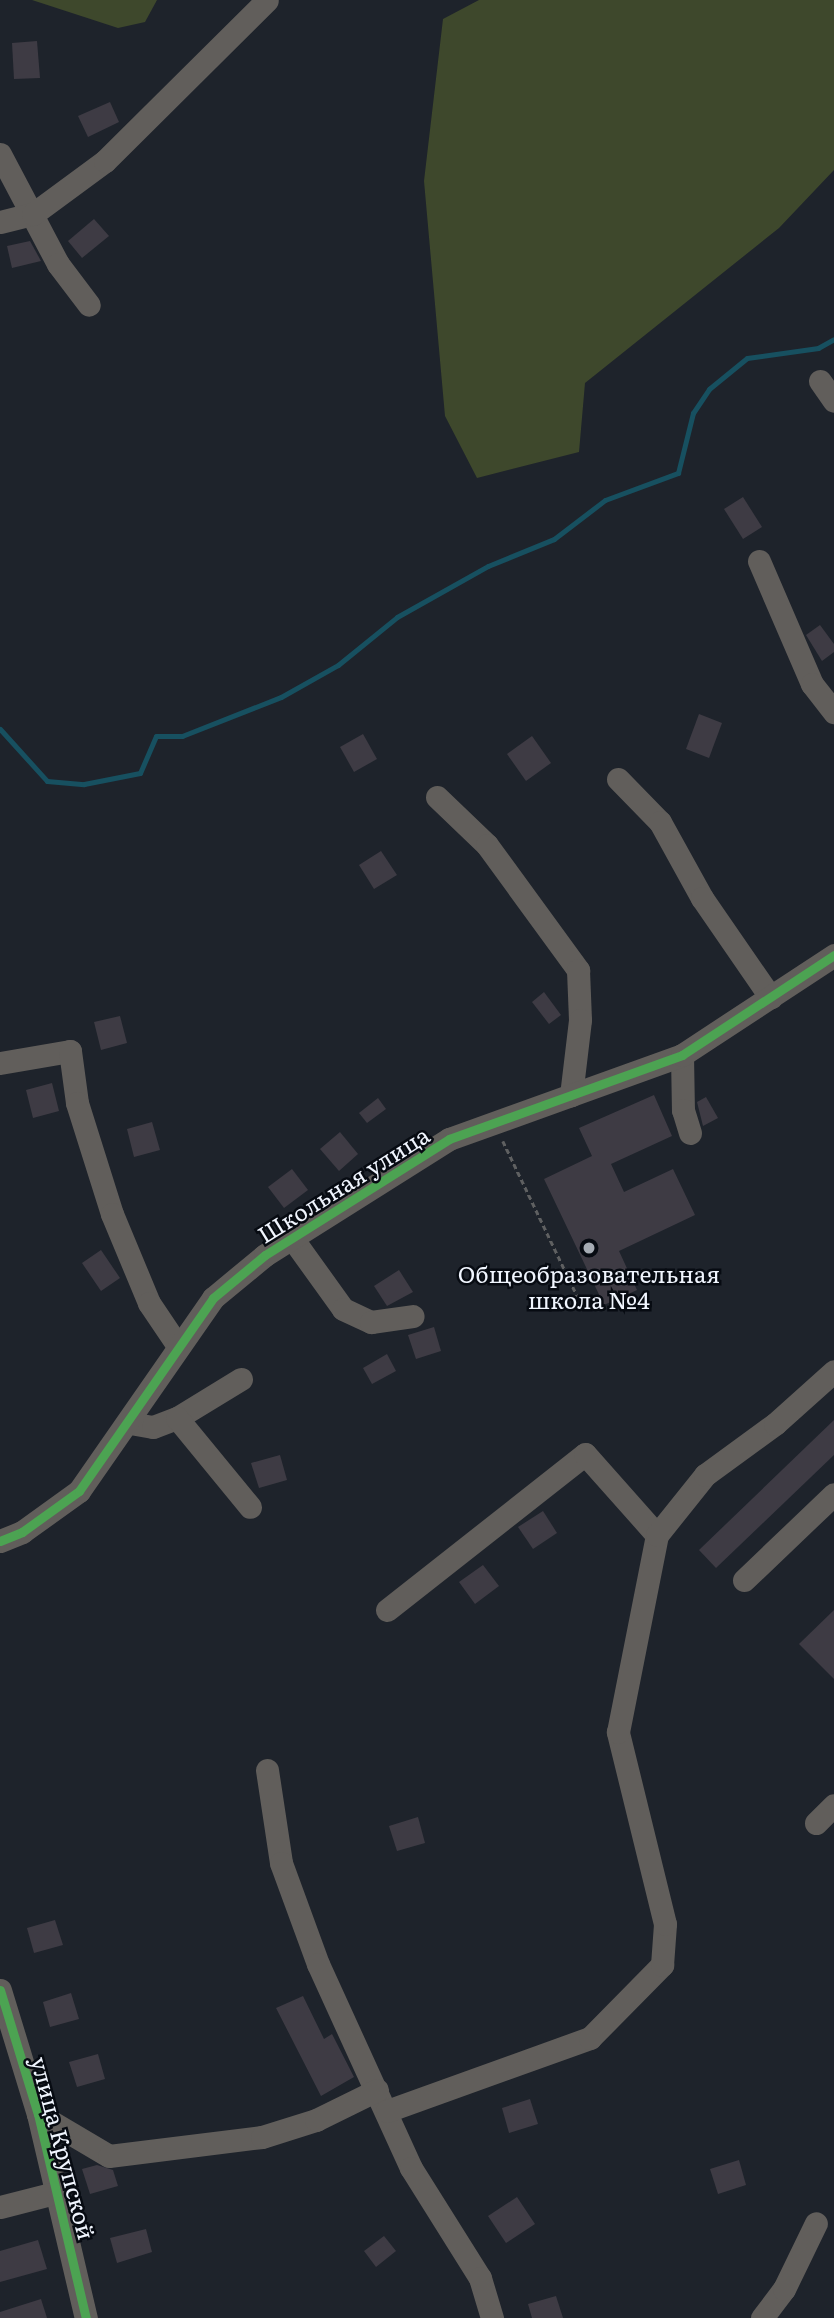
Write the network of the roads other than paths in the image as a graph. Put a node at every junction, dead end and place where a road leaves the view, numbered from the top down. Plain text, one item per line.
1 (267, 0) edge
2 (0, 154) edge
3 (33, 214) junction
4 (0, 222) edge
5 (89, 305) dead end
6 (820, 381) dead end
7 (834, 401) edge
8 (760, 561) dead end
9 (834, 712) edge
10 (618, 779) dead end
11 (437, 797) dead end
12 (834, 955) edge
13 (771, 998) junction
14 (682, 1055) junction
15 (0, 1063) edge
16 (571, 1095) junction
17 (690, 1133) dead end
18 (292, 1238) junction
19 (413, 1315) dead end
20 (178, 1346) junction
21 (834, 1371) edge
22 (242, 1380) dead end
23 (177, 1418) junction
24 (130, 1423) junction
25 (834, 1494) edge
26 (250, 1507) dead end
27 (657, 1535) junction
28 (0, 1541) edge
29 (744, 1580) dead end
30 (387, 1610) dead end
31 (267, 1770) dead end
32 (834, 1805) edge
33 (816, 1823) dead end
34 (0, 1990) edge
35 (377, 2090) junction
36 (387, 2111) junction
37 (38, 2114) junction
38 (55, 2193) junction
39 (0, 2207) edge
40 (816, 2223) dead end
41 (86, 2318) edge
42 (492, 2318) edge
43 (762, 2318) edge

1 - 3 street
2 - 3 street
3 - 4 street
3 - 5 street
6 - 7 street
8 - 9 street
10 - 13 street
11 - 16 street
12 - 13 street, Школьная улица
13 - 14 street, Школьная улица
14 - 16 street, Школьная улица
14 - 17 street
15 - 20 street
16 - 18 street, Школьная улица
18 - 19 street
18 - 20 street, Школьная улица
20 - 24 street, Школьная улица
21 - 27 street
22 - 23 street
23 - 24 street
23 - 26 street
24 - 28 street, Школьная улица
25 - 29 street
27 - 30 street
27 - 36 street
31 - 35 street
32 - 33 street
34 - 37 street, улица Крупской
35 - 36 street
35 - 37 street
36 - 42 street
37 - 38 street, улица Крупской
38 - 39 street
38 - 41 street, улица Крупской
40 - 43 street

